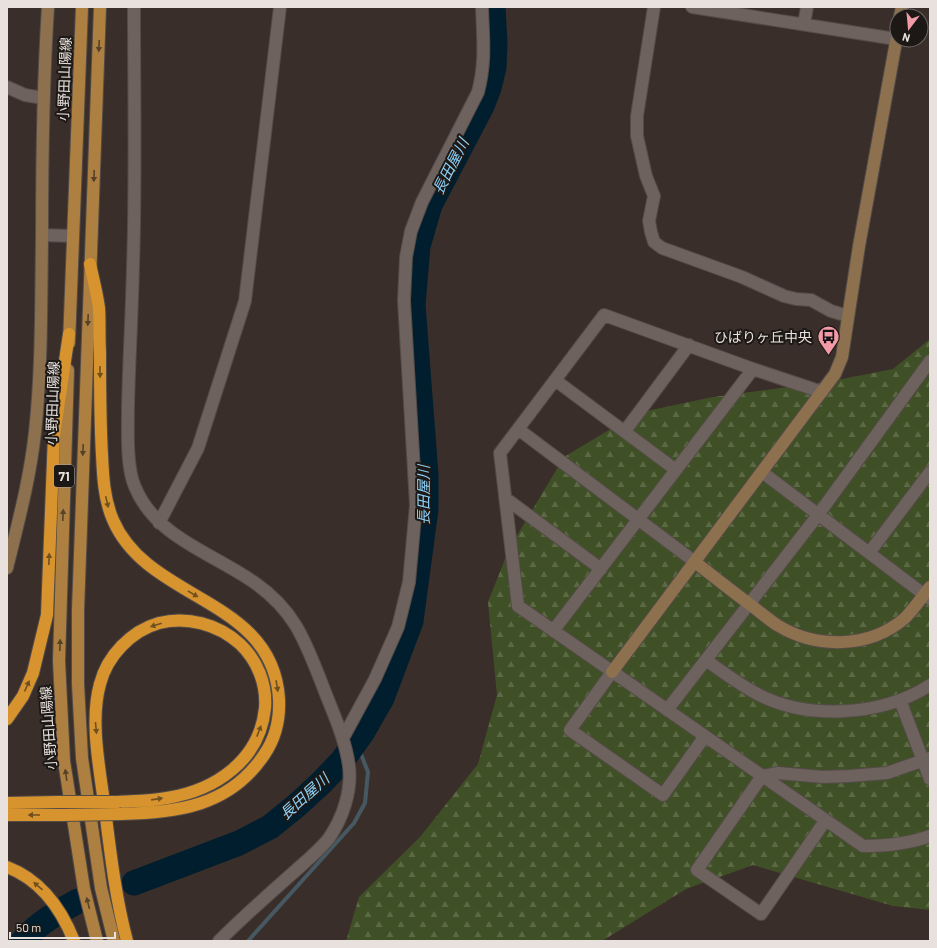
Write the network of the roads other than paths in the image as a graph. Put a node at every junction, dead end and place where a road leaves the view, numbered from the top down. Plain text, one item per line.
1 (48, 7) edge
2 (82, 7) edge
3 (100, 7) edge
4 (134, 7) edge
5 (280, 7) edge
6 (482, 7) edge
7 (654, 7) edge
8 (692, 7) edge
9 (807, 7) edge
10 (804, 24) junction
11 (889, 37) edge
12 (895, 48) edge
13 (7, 87) edge
14 (43, 98) junction
15 (42, 235) junction
16 (73, 236) junction
17 (90, 264) junction
18 (848, 316) junction
19 (69, 334) junction
20 (689, 345) junction
21 (930, 361) edge
22 (753, 369) junction
23 (555, 380) junction
24 (822, 392) junction
25 (518, 430) junction
26 (625, 432) junction
27 (676, 470) junction
28 (762, 472) junction
29 (930, 472) edge
30 (505, 498) junction
31 (818, 515) junction
32 (638, 520) junction
33 (159, 523) junction
34 (869, 553) junction
35 (695, 562) junction
36 (7, 568) edge
37 (601, 569) junction
38 (928, 593) edge
39 (750, 604) junction
40 (553, 631) junction
41 (706, 660) junction
42 (612, 672) junction
43 (930, 685) edge
44 (900, 700) junction
45 (667, 710) junction
46 (7, 719) edge
47 (705, 736) junction
48 (343, 738) junction
49 (927, 760) edge
50 (762, 776) junction
51 (930, 779) edge
52 (7, 802) edge
53 (7, 815) edge
54 (825, 821) junction
55 (930, 836) edge
56 (7, 867) edge
57 (74, 941) edge
58 (97, 941) edge
59 (114, 941) edge
60 (127, 941) edge
61 (219, 941) edge

1 - 14 street
2 - 16 main road, 小野田山陽線 / 71
3 -> 17 main road, 71
4 - 33 street
5 - 33 street
6 - 48 street
7 - 18 street
8 - 10 street
9 - 10 street
10 - 11 street
12 - 18 street
13 - 14 street
14 - 15 street
15 - 16 street
15 - 36 street
16 - 19 main road, 小野田山陽線 / 71
17 -> 53 highway, bridge
17 -> 59 main road, 71
18 - 24 street
46 -> 19 highway
58 -> 19 main road, 小野田山陽線 / 71
20 - 22 street
20 - 23 street
20 - 26 street
21 - 31 street
22 - 24 street
22 - 27 street
23 - 25 street
23 - 26 street
24 - 28 street
25 - 30 street
25 - 32 street
26 - 27 street
27 - 32 street
28 - 31 street
28 - 35 street
29 - 34 street
30 - 37 street
30 - 40 street
31 - 34 street
31 - 39 street
32 - 35 street
32 - 37 street
33 - 48 street
34 - 38 street
35 - 39 street
35 - 42 street
37 - 40 street
38 - 39 street
39 - 41 street
40 - 42 street
41 - 44 street
41 - 45 street
42 - 45 street
42 - 47 street
43 - 44 street
44 - 49 street
45 - 47 street
47 - 50 street
48 - 61 street
49 - 50 street
49 - 51 street
50 - 54 street
50 - 54 street
52 -> 60 highway, bridge
54 - 55 street
57 -> 56 highway

